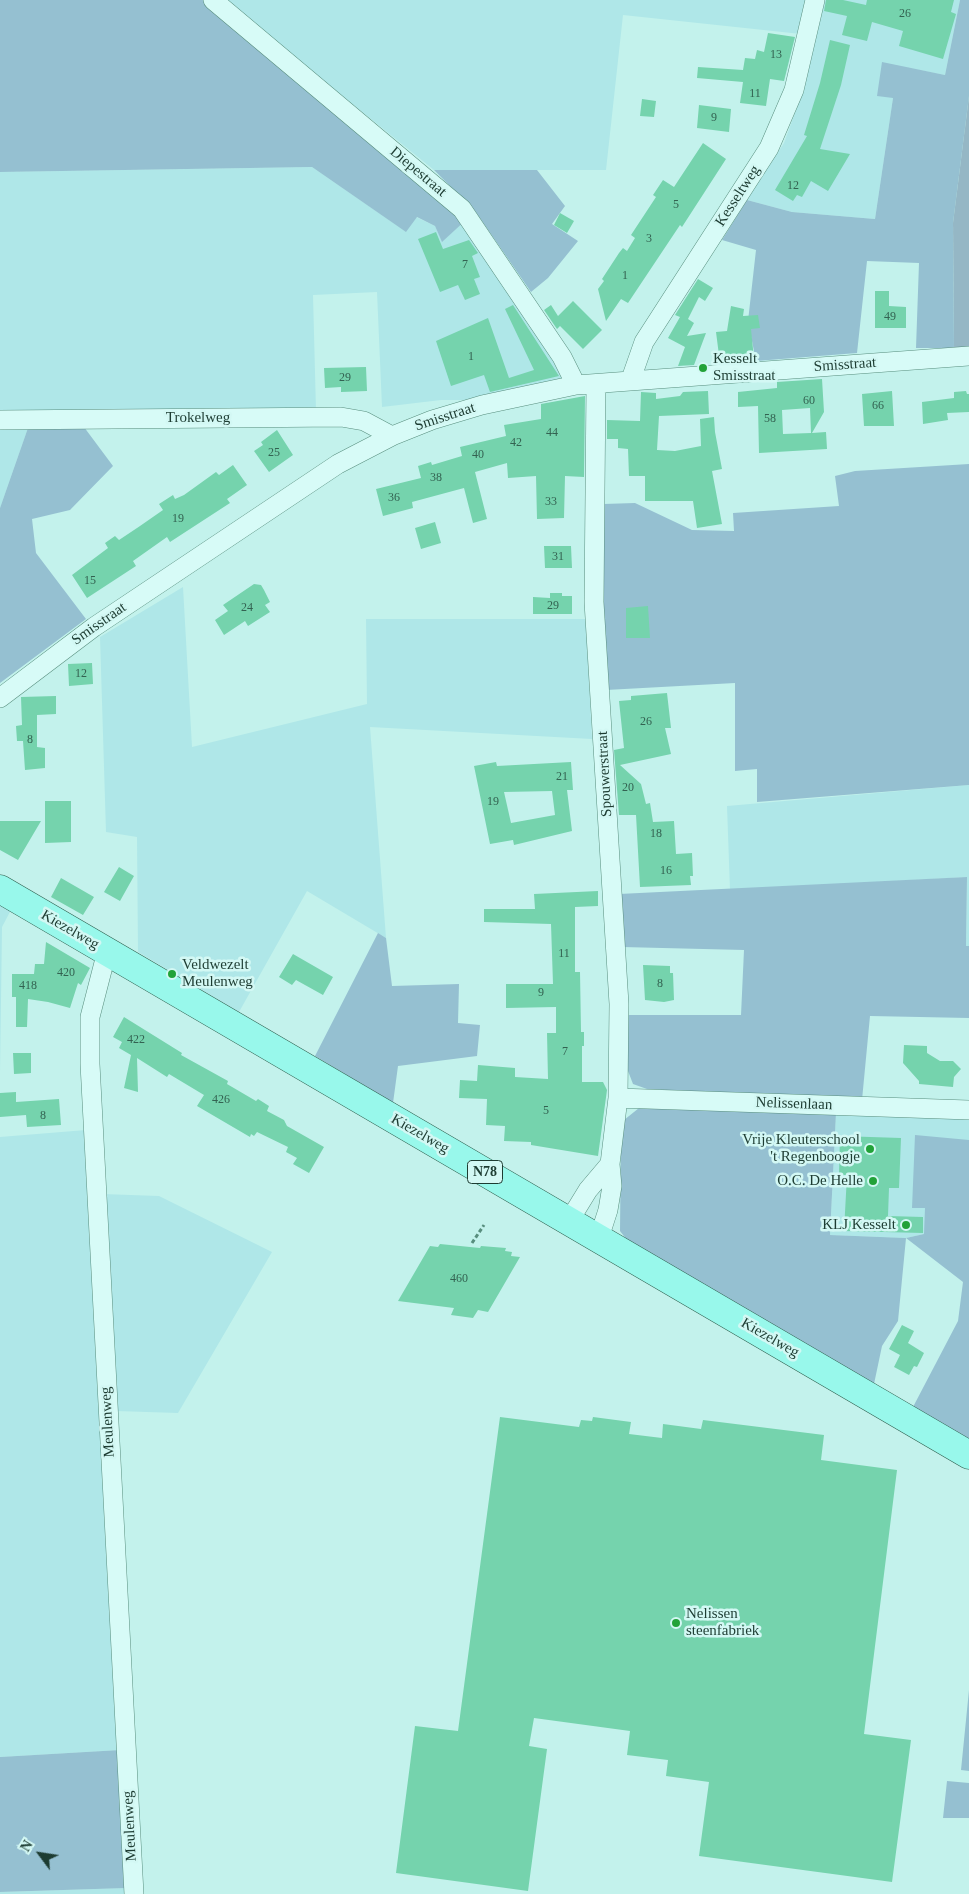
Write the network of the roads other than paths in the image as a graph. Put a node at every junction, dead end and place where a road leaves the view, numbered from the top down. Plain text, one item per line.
1 (213, 0) edge
2 (815, 0) edge
3 (969, 356) edge
4 (631, 379) junction
5 (596, 384) junction
6 (576, 385) junction
7 (0, 420) edge
8 (392, 436) junction
9 (0, 698) edge
10 (0, 889) edge
11 (106, 951) junction
12 (618, 1098) junction
13 (969, 1110) edge
14 (610, 1164) junction
15 (569, 1221) junction
16 (599, 1238) junction
17 (969, 1455) edge
18 (134, 1894) edge

1 - 6 street, Diepestraat
2 - 4 street, Kesseltweg
3 - 4 street, Smisstraat
4 - 5 street, Smisstraat
5 - 6 street, Smisstraat
5 - 12 street, Spouwerstraat
6 - 8 street, Smisstraat
7 - 8 street, Trokelweg
8 - 9 street, Smisstraat
10 - 11 main road, Kiezelweg / N78
11 - 15 main road, Kiezelweg / N78
11 - 18 street, Meulenweg
12 - 13 street, Nelissenlaan
12 - 14 street, Spouwerstraat
14 - 15 street
14 - 16 street, Spouwerstraat
15 - 16 main road, Kiezelweg / N78
16 - 17 main road, Kiezelweg / N78

